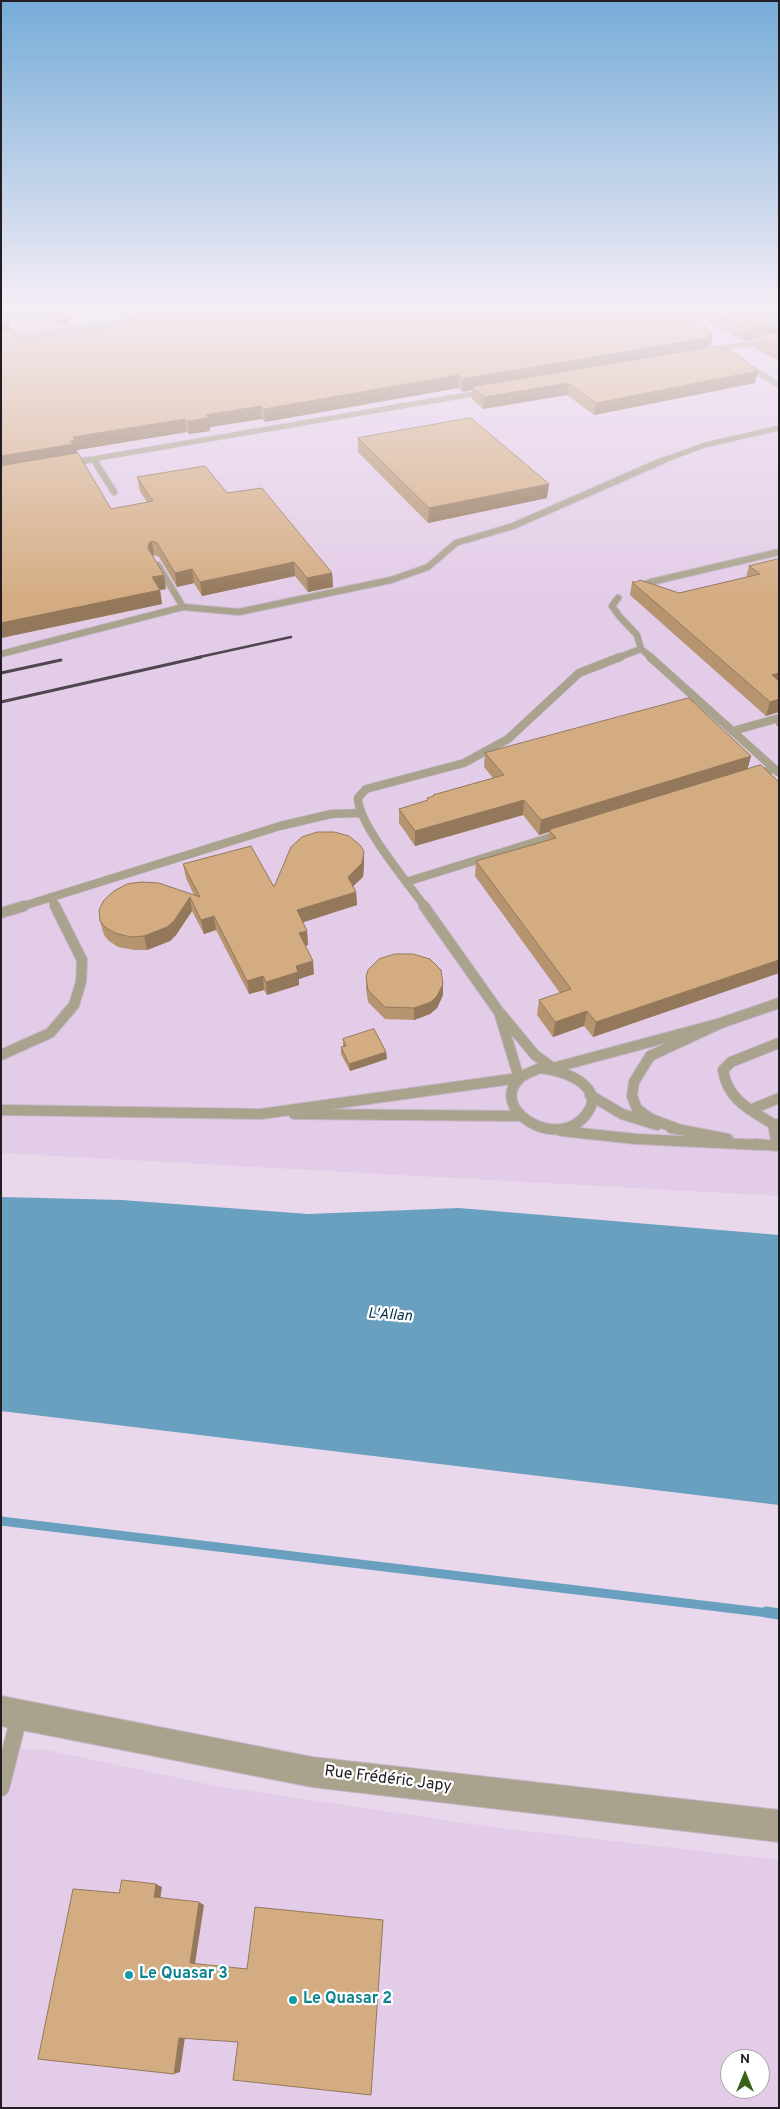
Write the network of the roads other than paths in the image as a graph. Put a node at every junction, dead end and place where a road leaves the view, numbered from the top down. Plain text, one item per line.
1 (420, 402) edge
2 (779, 428) edge
3 (94, 459) junction
4 (66, 464) edge
5 (114, 492) dead end
6 (779, 552) edge
7 (155, 560) edge
8 (632, 591) edge
9 (618, 598) dead end
10 (183, 607) junction
11 (642, 649) junction
12 (1, 654) edge
13 (779, 718) edge
14 (733, 732) junction
15 (776, 771) edge
16 (746, 777) edge
17 (361, 813) junction
18 (570, 831) edge
19 (406, 882) junction
20 (51, 897) junction
21 (1, 913) edge
22 (779, 1003) edge
23 (499, 1012) junction
24 (721, 1023) junction
25 (779, 1043) edge
26 (1, 1055) edge
27 (552, 1068) junction
28 (519, 1078) junction
29 (590, 1095) junction
30 (779, 1098) edge
31 (1, 1110) edge
32 (750, 1110) junction
33 (261, 1114) junction
34 (519, 1116) junction
35 (776, 1124) edge
36 (678, 1129) junction
37 (556, 1130) junction
38 (762, 1145) junction
39 (778, 1146) edge
40 (10, 1714) edge
41 (1, 1788) edge
42 (779, 1826) edge

1 - 3 lane
2 - 10 lane
3 - 4 lane
3 - 5 lane
6 - 8 lane
7 - 10 lane
9 - 11 lane
10 - 12 lane
11 - 14 lane
11 - 17 lane
13 - 14 lane
14 - 15 lane
15 - 16 lane
17 - 19 lane
17 - 20 lane
18 - 19 lane
19 - 23 lane
20 - 21 lane
20 - 26 lane
22 - 24 lane
23 - 27 lane
23 - 28 lane
24 - 27 lane
24 - 36 lane
25 - 32 lane
27 - 28 lane
27 - 29 lane
28 - 33 lane
28 - 34 lane
29 - 36 lane
29 - 37 lane
30 - 32 lane
31 - 33 lane
32 - 35 lane
33 - 34 lane
34 - 37 lane
35 - 39 lane
36 - 38 lane
37 - 38 lane
38 - 39 lane
40 - 41 lane
40 - 42 street, Rue Frédéric Japy

